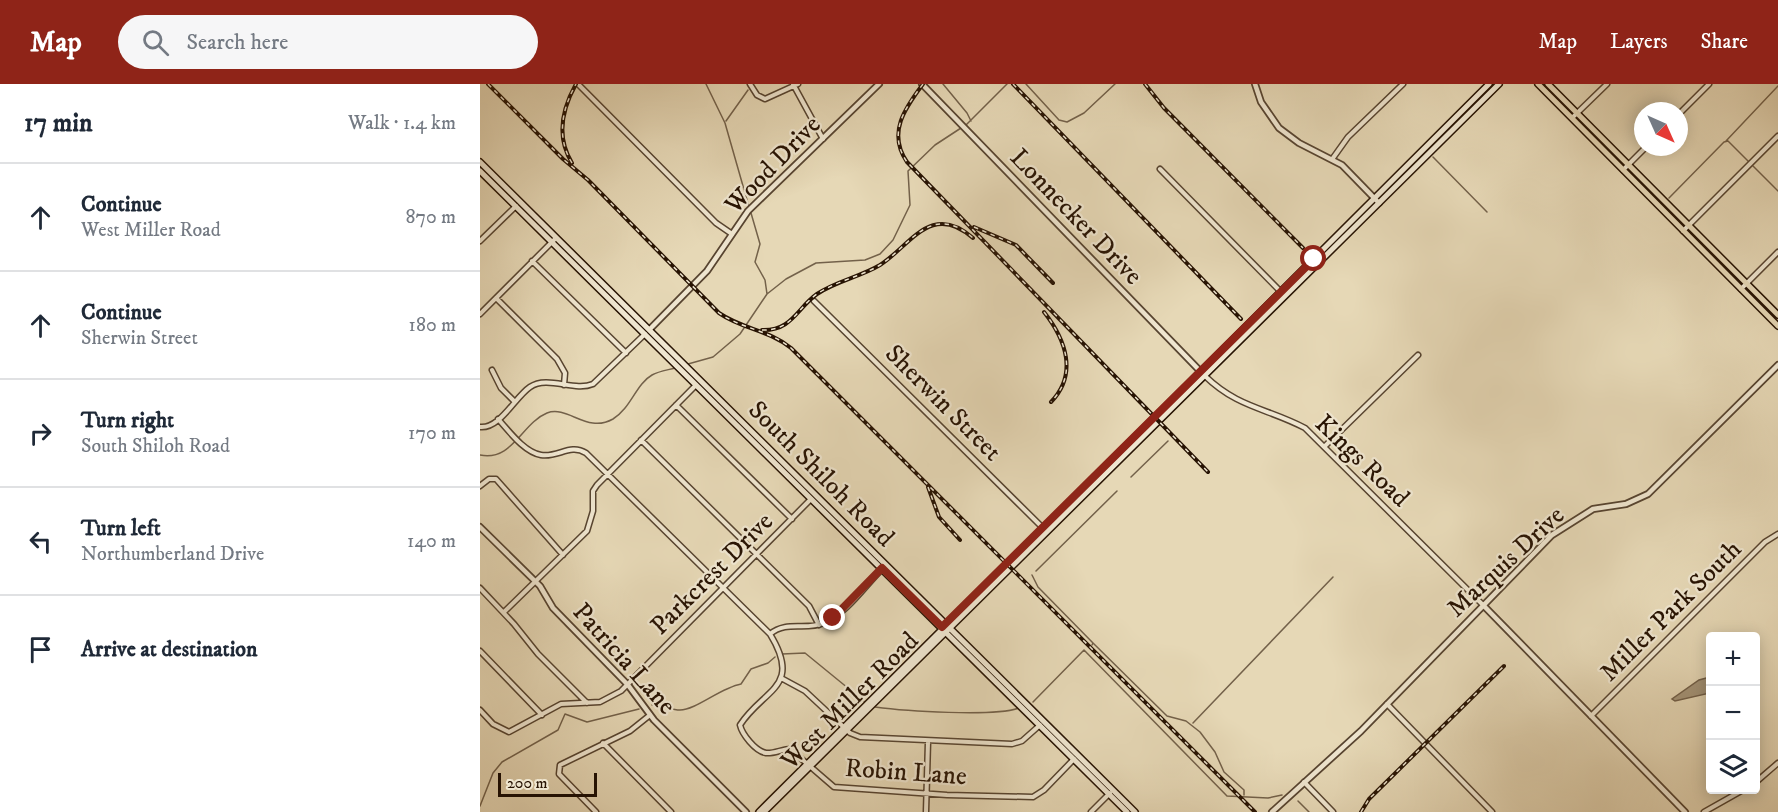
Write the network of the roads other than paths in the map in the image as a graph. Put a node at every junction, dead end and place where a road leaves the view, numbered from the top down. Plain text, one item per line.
1 (578, 84) edge
2 (750, 84) edge
3 (879, 84) edge
4 (922, 84) edge
5 (1255, 84) edge
6 (1403, 84) edge
7 (1489, 84) edge
8 (1499, 84) edge
9 (1539, 84) edge
10 (1548, 84) edge
11 (1607, 84) edge
12 (1709, 84) edge
13 (795, 85) edge
14 (1688, 105) edge
15 (1577, 113) junction
16 (1572, 118) junction
17 (1778, 136) edge
18 (823, 139) junction
19 (1637, 156) edge
20 (1333, 158) junction
21 (480, 162) edge
22 (1629, 164) junction
23 (1160, 169) dead end
24 (482, 170) edge
25 (1623, 170) junction
26 (1659, 195) junction
27 (1377, 200) junction
28 (1653, 201) junction
29 (518, 204) junction
30 (1688, 225) junction
31 (1683, 231) junction
32 (732, 234) junction
33 (554, 240) junction
34 (480, 241) edge
35 (1778, 252) edge
36 (1716, 253) junction
37 (1711, 258) junction
38 (532, 261) junction
39 (1746, 283) junction
40 (1741, 289) junction
41 (1283, 294) junction
42 (496, 298) junction
43 (814, 301) dead end
44 (480, 314) edge
45 (1778, 315) edge
46 (1778, 326) edge
47 (650, 329) junction
48 (644, 335) junction
49 (626, 353) junction
50 (1418, 355) dead end
51 (1778, 365) edge
52 (492, 370) dead end
53 (1202, 373) junction
54 (700, 380) junction
55 (564, 385) junction
56 (695, 385) junction
57 (515, 402) junction
58 (676, 405) junction
59 (498, 419) junction
60 (480, 427) edge
61 (641, 440) junction
62 (1325, 446) junction
63 (608, 473) junction
64 (480, 486) edge
65 (814, 496) junction
66 (792, 519) junction
67 (480, 527) edge
68 (1045, 529) junction
69 (1778, 534) edge
70 (757, 554) junction
71 (563, 555) junction
72 (884, 566) junction
73 (536, 582) junction
74 (480, 588) edge
75 (724, 588) junction
76 (1483, 605) junction
77 (504, 612) junction
78 (819, 625) junction
79 (946, 627) junction
80 (770, 634) junction
81 (480, 651) edge
82 (781, 678) junction
83 (628, 685) junction
84 (588, 703) junction
85 (1387, 704) junction
86 (480, 710) edge
87 (542, 715) junction
88 (650, 715) junction
89 (1591, 716) junction
90 (1042, 723) junction
91 (846, 728) junction
92 (928, 742) junction
93 (603, 743) junction
94 (1077, 757) junction
95 (1778, 764) edge
96 (809, 765) junction
97 (1760, 778) edge
98 (1304, 782) junction
99 (1111, 792) junction
100 (926, 794) junction
101 (1735, 794) edge
102 (769, 805) junction
103 (596, 812) edge
104 (671, 812) edge
105 (746, 812) edge
106 (759, 812) edge
107 (764, 812) edge
108 (775, 812) edge
109 (926, 812) edge
110 (1091, 812) edge
111 (1126, 812) edge
112 (1135, 812) edge
113 (1272, 812) edge
114 (1333, 812) edge
115 (1492, 812) edge
116 (1685, 812) edge
117 (1704, 812) edge

1 - 32 street
2 - 13 street
3 - 18 street, Wood Drive
4 - 53 street, Lonnecker Drive
5 - 20 street
6 - 20 street
7 - 27 main road, West Miller Road
8 - 27 main road, West Miller Road
9 - 16 main road
10 - 15 main road
11 - 15 street
12 - 14 street
13 - 18 street
15 - 16 street
15 - 22 main road
16 - 25 main road
17 - 30 street
18 - 32 street, Wood Drive
19 - 22 street
20 - 27 street
21 - 24 main road, South Shiloh Road
22 - 25 street
22 - 26 main road
23 - 41 street
24 - 29 main road, South Shiloh Road
25 - 28 main road
26 - 28 main road
26 - 30 main road
27 - 41 main road, West Miller Road
28 - 31 main road
29 - 33 main road, South Shiloh Road
29 - 34 street
30 - 31 street
30 - 36 main road
31 - 37 main road
32 - 47 street, Wood Drive
33 - 38 street
33 - 47 main road, South Shiloh Road
33 - 48 main road, South Shiloh Road
35 - 39 street
36 - 37 main road
36 - 39 main road
37 - 40 main road
38 - 42 street
38 - 49 street
39 - 40 street
39 - 45 main road
40 - 46 main road
41 - 53 main road, West Miller Road
42 - 44 street
42 - 55 street
43 - 68 street, Sherwin Street
47 - 48 street
47 - 54 main road, South Shiloh Road
48 - 49 street
48 - 56 main road, South Shiloh Road
49 - 55 street
50 - 62 street
51 - 76 street, Marquis Drive
52 - 57 street
53 - 62 street, Kings Road
53 - 68 main road, West Miller Road
54 - 56 street
54 - 65 main road, South Shiloh Road
55 - 57 street
56 - 58 street
56 - 65 main road, South Shiloh Road
57 - 59 street
58 - 61 street
58 - 66 street
59 - 60 street
59 - 63 street
61 - 63 street
61 - 70 street
62 - 76 street, Kings Road
63 - 71 street
63 - 75 street
64 - 71 street
65 - 66 street, Parkcrest Drive
65 - 72 main road, South Shiloh Road
66 - 70 street, Parkcrest Drive
67 - 73 street, Patricia Lane
68 - 79 main road, West Miller Road
68 - 79 main road, West Miller Road
69 - 89 street, Miller Park South
70 - 75 street, Parkcrest Drive
70 - 78 street
71 - 73 street
72 - 78 street
72 - 79 main road, South Shiloh Road
73 - 77 street
73 - 83 street, Patricia Lane
74 - 77 street
75 - 80 street
75 - 83 street, Parkcrest Drive
76 - 85 street, Marquis Drive
76 - 89 street
77 - 84 street
78 - 80 street
79 - 90 main road, South Shiloh Road
79 - 91 main road, West Miller Road
80 - 82 street
81 - 87 street
82 - 91 street
82 - 96 street, Robin Lane
83 - 84 street, Parkcrest Drive
83 - 88 street, Patricia Lane
84 - 87 street, Parkcrest Drive
85 - 98 street, Marquis Drive
85 - 115 street
86 - 87 street, Parkcrest Drive
88 - 93 street
88 - 105 street, Patricia Lane
89 - 116 street
90 - 92 street
90 - 94 main road, South Shiloh Road
91 - 92 street
91 - 96 main road, West Miller Road
92 - 100 street
93 - 103 street
93 - 104 street
94 - 99 main road, South Shiloh Road
94 - 100 street, Robin Lane
95 - 97 street
96 - 100 street, Robin Lane
96 - 102 main road, West Miller Road
98 - 113 street, Marquis Drive
98 - 114 street
99 - 110 street
99 - 111 main road, South Shiloh Road
99 - 112 main road, South Shiloh Road
100 - 109 street
101 - 117 street
102 - 106 main road, West Miller Road
102 - 107 main road, West Miller Road
102 - 108 street

